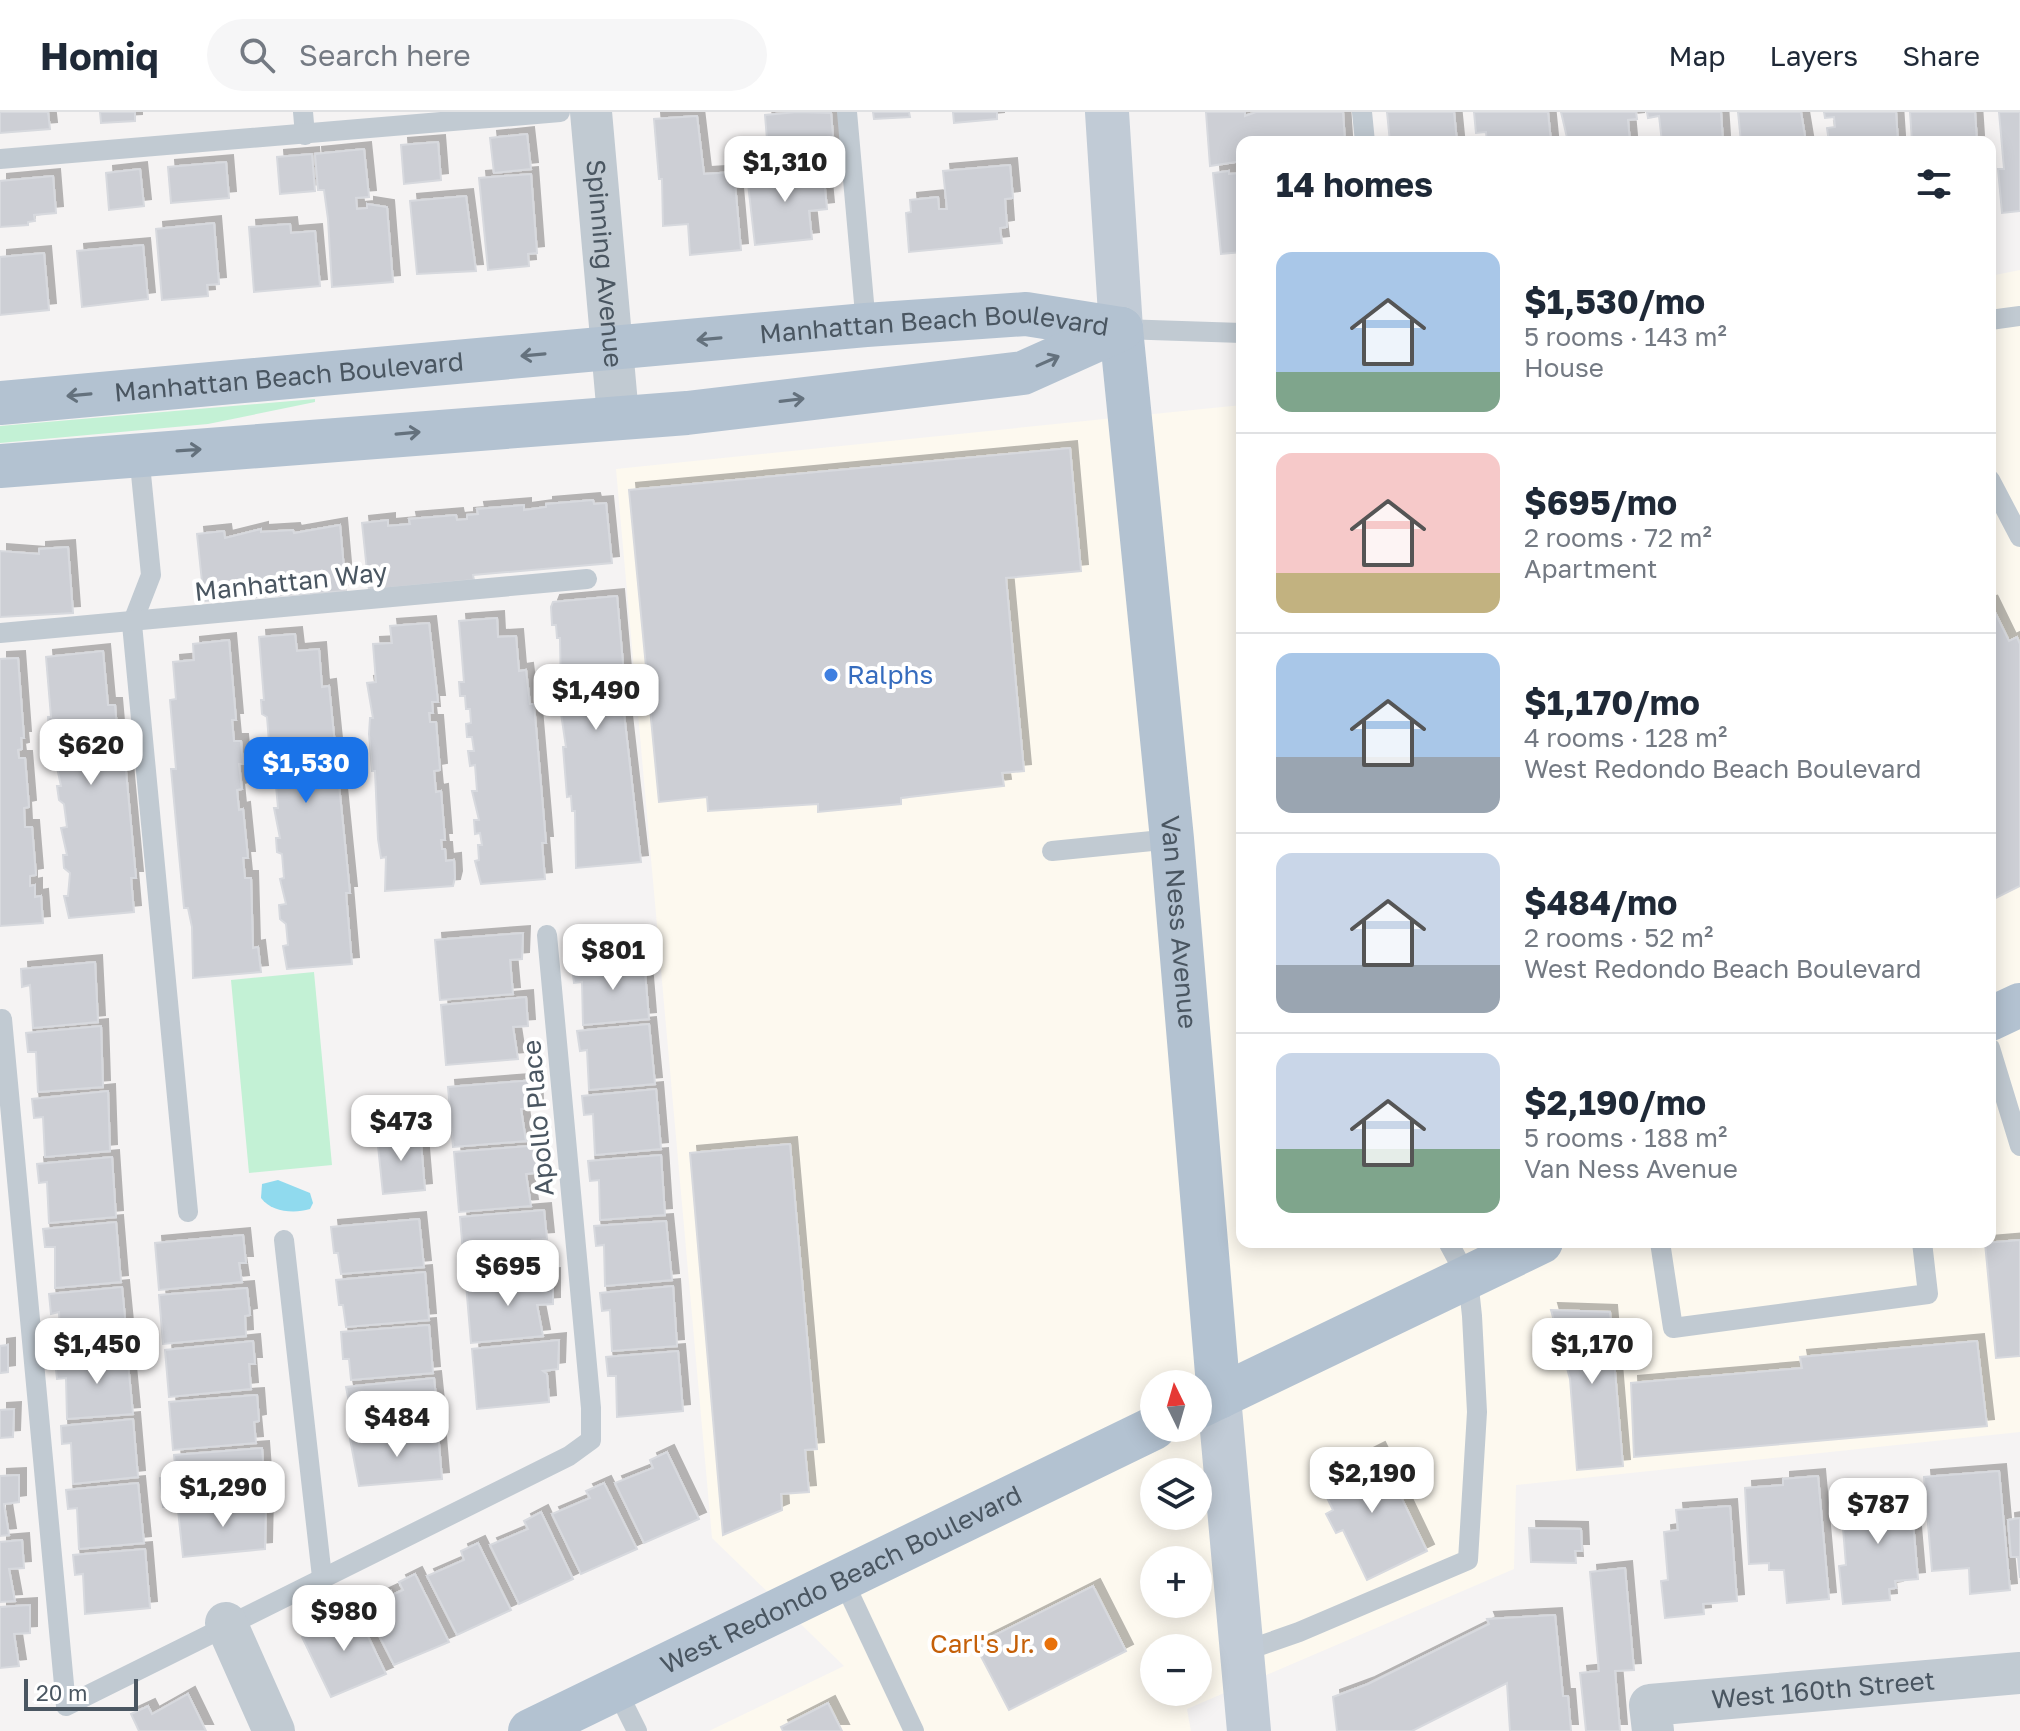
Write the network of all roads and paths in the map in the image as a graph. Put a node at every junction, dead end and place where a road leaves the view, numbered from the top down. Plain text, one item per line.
1 (303, 112) edge
2 (560, 112) edge
3 (591, 112) edge
4 (847, 112) edge
5 (1107, 112) edge
6 (1362, 112) edge
7 (305, 135) junction
8 (1364, 136) edge
9 (0, 159) edge
10 (2020, 316) edge
11 (1996, 319) edge
12 (866, 325) junction
13 (1121, 329) junction
14 (1236, 333) edge
15 (611, 348) junction
16 (0, 403) edge
17 (618, 416) junction
18 (139, 454) junction
19 (0, 466) edge
20 (1996, 491) edge
21 (2020, 537) edge
22 (587, 579) dead end
23 (132, 624) junction
24 (0, 633) edge
25 (1172, 839) junction
26 (1052, 851) dead end
27 (547, 935) dead end
28 (2020, 1005) edge
29 (1996, 1016) edge
30 (2, 1019) dead end
31 (1996, 1068) edge
32 (2020, 1146) edge
33 (188, 1212) dead end
34 (284, 1240) dead end
35 (1513, 1248) edge
36 (1661, 1248) edge
37 (1923, 1248) edge
38 (1458, 1260) edge
39 (1207, 1370) edge
40 (1212, 1400) edge
41 (1212, 1425) edge
42 (1140, 1435) edge
43 (322, 1577) junction
44 (842, 1578) junction
45 (226, 1623) junction
46 (1242, 1652) junction
47 (2020, 1673) edge
48 (616, 1689) junction
49 (274, 1731) edge
50 (530, 1731) edge
51 (637, 1731) edge
52 (914, 1731) edge
53 (1249, 1731) edge
54 (1653, 1731) edge

1 - 7 lane
2 - 7 lane
3 - 15 street, Spinning Avenue
4 - 12 lane
5 - 13 main road, Van Ness Avenue
6 - 8 lane
7 - 9 lane
10 - 11 lane
12 - 13 main road, Manhattan Beach Boulevard
12 -> 15 main road, Manhattan Beach Boulevard
13 - 14 lane
17 -> 13 main road, Manhattan Beach Boulevard
13 - 25 main road, Van Ness Avenue
15 -> 16 main road, Manhattan Beach Boulevard
15 - 17 street, Spinning Avenue
18 -> 17 main road, Manhattan Beach Boulevard
18 - 19 main road, Manhattan Beach Boulevard
18 - 23 lane
20 - 21 lane
22 - 23 lane, Manhattan Way
23 - 24 lane, Manhattan Way
23 - 33 lane
25 - 26 lane
25 - 39 main road, Van Ness Avenue
27 - 43 lane, Apollo Place
28 - 29 main road
30 - 45 lane
31 - 32 lane
34 - 43 lane
35 - 38 main road
36 - 37 lane
38 - 40 main road
38 - 46 lane
41 - 46 main road, Van Ness Avenue
42 - 44 main road, West Redondo Beach Boulevard
43 - 45 lane
44 - 48 main road, West Redondo Beach Boulevard
44 - 52 lane
45 - 49 street
46 - 53 main road, Van Ness Avenue
47 - 54 street, West 160th Street
48 - 50 main road, West Redondo Beach Boulevard
48 - 51 lane

